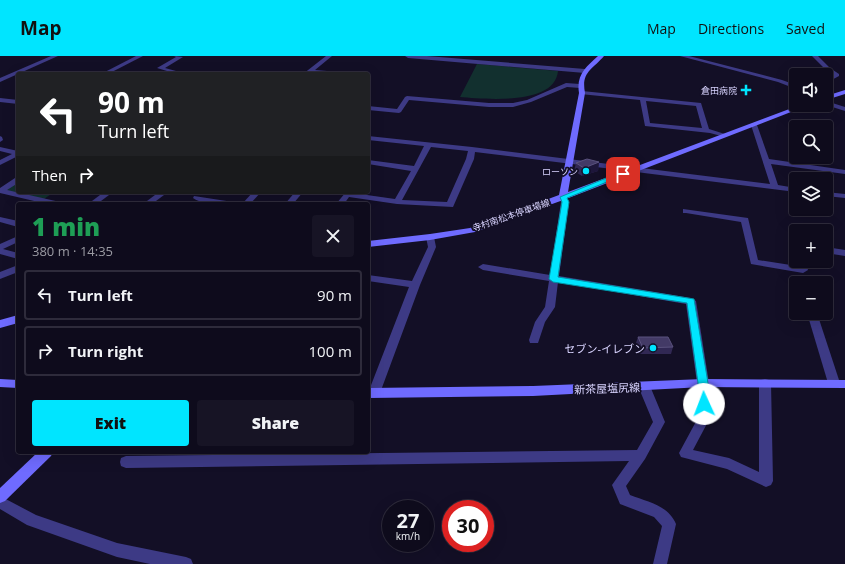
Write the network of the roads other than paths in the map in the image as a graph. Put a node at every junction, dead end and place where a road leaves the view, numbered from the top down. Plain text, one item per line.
1 (54, 56) edge
2 (140, 56) edge
3 (177, 56) edge
4 (329, 56) edge
5 (408, 56) edge
6 (601, 56) edge
7 (683, 56) edge
8 (815, 56) edge
9 (20, 64) dead end
10 (31, 66) junction
11 (827, 68) edge
12 (311, 71) joint
13 (585, 71) junction
14 (18, 72) edge
15 (108, 72) edge
16 (176, 72) edge
17 (321, 72) edge
18 (16, 73) edge
19 (0, 80) edge
20 (789, 84) edge
21 (581, 89) junction
22 (845, 92) edge
23 (833, 96) edge
24 (463, 99) dead end
25 (0, 100) edge
26 (643, 100) junction
27 (16, 102) edge
28 (508, 105) junction
29 (833, 105) edge
30 (370, 108) edge
31 (845, 109) edge
32 (789, 112) edge
33 (754, 125) junction
34 (706, 131) junction
35 (725, 135) junction
36 (370, 138) edge
37 (429, 144) junction
38 (0, 149) edge
39 (472, 149) junction
40 (16, 153) edge
41 (16, 154) edge
42 (571, 161) junction
43 (766, 161) junction
44 (0, 163) edge
45 (370, 163) edge
46 (416, 169) junction
47 (634, 169) junction
48 (845, 172) edge
49 (16, 181) edge
50 (775, 187) junction
51 (789, 189) edge
52 (0, 191) edge
53 (106, 194) edge
54 (161, 194) edge
55 (202, 194) edge
56 (229, 194) dead end
57 (255, 194) edge
58 (297, 194) edge
59 (353, 194) edge
60 (833, 195) edge
61 (845, 196) edge
62 (563, 197) junction
63 (194, 201) edge
64 (48, 202) edge
65 (95, 202) edge
66 (150, 202) edge
67 (222, 202) joint
68 (248, 202) edge
69 (291, 202) edge
70 (397, 202) junction
71 (686, 211) dead end
72 (0, 219) edge
73 (16, 223) edge
74 (430, 237) junction
75 (16, 240) edge
76 (370, 244) edge
77 (0, 247) edge
78 (0, 251) edge
79 (833, 251) edge
80 (845, 253) edge
81 (16, 255) edge
82 (483, 267) dead end
83 (789, 268) edge
84 (791, 268) edge
85 (802, 268) edge
86 (16, 269) edge
87 (0, 276) edge
88 (370, 278) edge
89 (553, 279) junction
90 (415, 286) junction
91 (16, 319) edge
92 (815, 320) edge
93 (0, 324) edge
94 (534, 340) dead end
95 (0, 383) edge
96 (703, 383) junction
97 (766, 383) junction
98 (16, 384) edge
99 (840, 384) edge
100 (644, 386) junction
101 (371, 393) edge
102 (45, 454) edge
103 (641, 455) junction
104 (153, 456) edge
105 (126, 462) dead end
106 (0, 497) edge
107 (0, 502) edge
108 (186, 564) edge
109 (660, 564) edge

1 - 10 street
2 - 15 street
3 - 16 street
4 - 12 street
5 - 13 street
6 - 13 main road
7 - 20 street
8 - 11 street
9 - 10 street
10 - 14 street
12 - 17 street
13 - 21 main road
18 - 19 street
21 - 26 street
21 - 28 street
21 - 42 main road
22 - 23 main road
24 - 28 street
25 - 27 street
26 - 34 street
26 - 34 street
28 - 30 street
29 - 31 street
32 - 33 main road, 寺村南松本停車場線
33 - 35 main road, 寺村南松本停車場線
33 - 43 street
34 - 35 street
35 - 47 main road, 寺村南松本停車場線
36 - 37 street
37 - 39 street
37 - 46 street
38 - 40 street
39 - 42 street
39 - 70 street
41 - 44 street
42 - 47 street
42 - 62 main road
43 - 48 street
43 - 50 street
45 - 46 street
46 - 70 street
47 - 50 street
47 - 62 main road, 寺村南松本停車場線
49 - 52 street
50 - 51 street
52 - 64 street
53 - 65 street
54 - 66 street
55 - 63 street
56 - 67 street
57 - 68 street
58 - 69 street
59 - 70 street
60 - 61 street
62 - 74 main road, 寺村南松本停車場線
62 - 89 street
63 - 67 street
71 - 83 street
72 - 73 street
74 - 76 main road, 寺村南松本停車場線
74 - 90 street
75 - 77 street
78 - 81 street
79 - 80 street
82 - 89 street
84 - 85 street
86 - 87 street
88 - 90 street
89 - 94 street
89 - 96 street
90 - 101 street
91 - 93 main road
92 - 99 street
95 - 98 main road
96 - 97 main road, 新茶屋塩尻線
96 - 97 street
96 - 100 main road, 新茶屋塩尻線
97 - 99 main road, 新茶屋塩尻線
100 - 101 main road, 新茶屋塩尻線
100 - 103 street
102 - 106 main road
103 - 104 street
103 - 109 street
104 - 105 street
107 - 108 street

